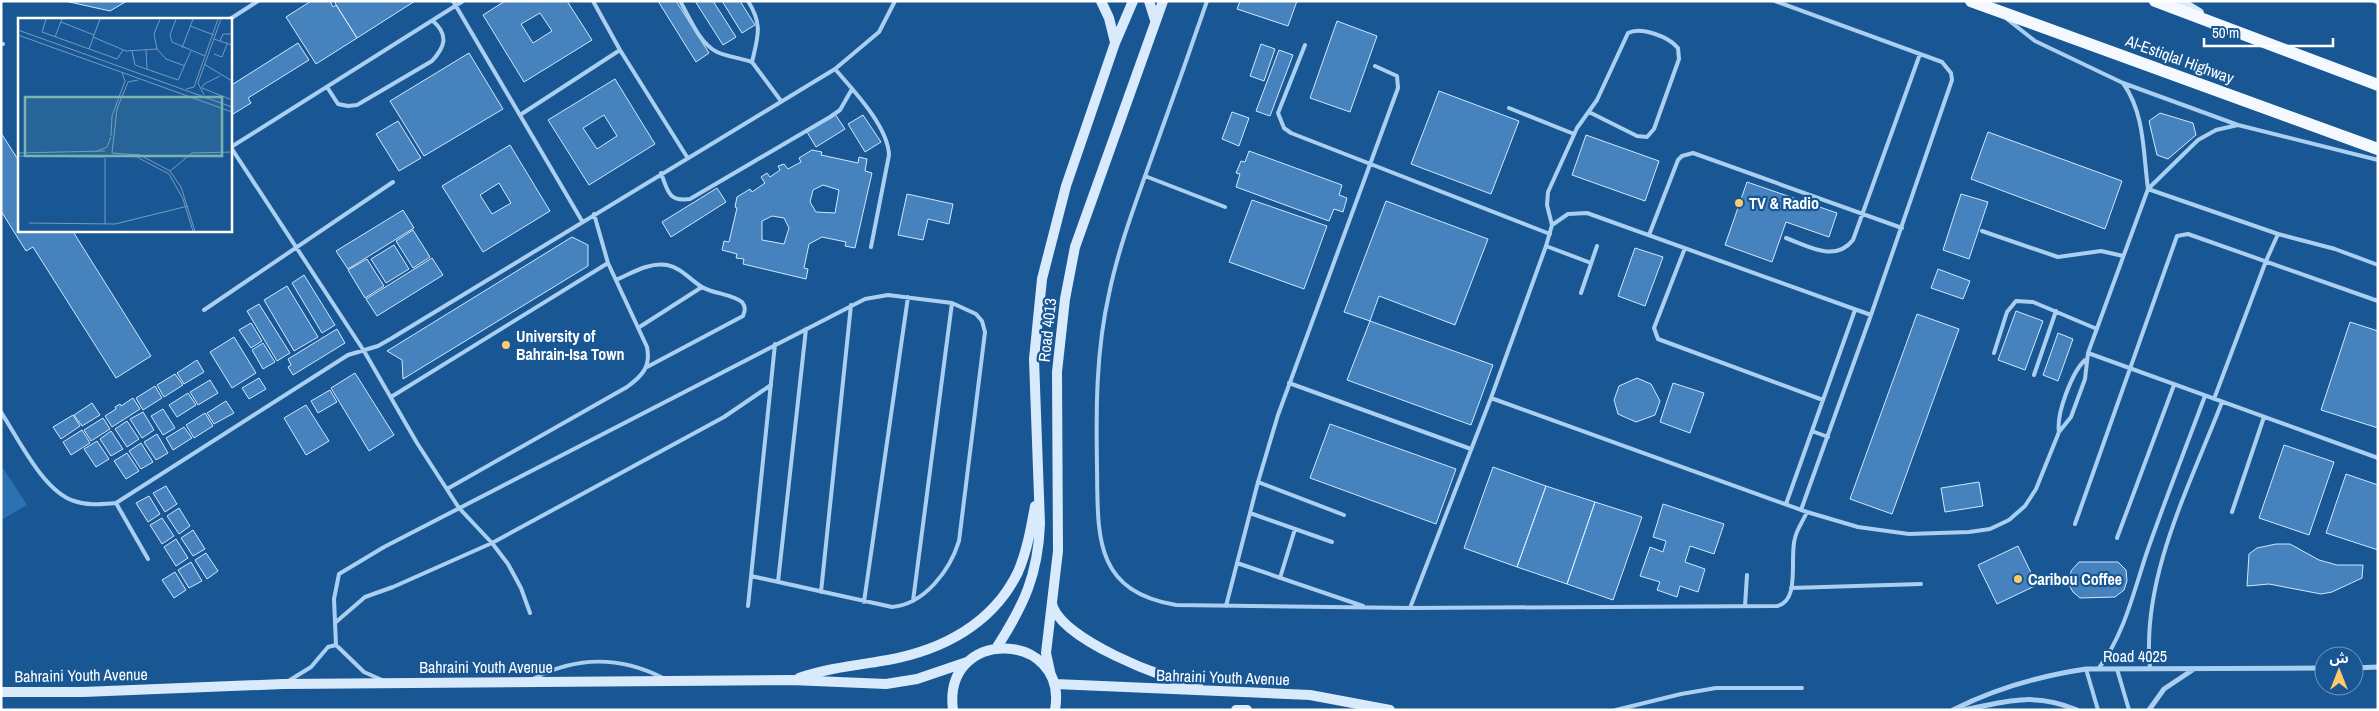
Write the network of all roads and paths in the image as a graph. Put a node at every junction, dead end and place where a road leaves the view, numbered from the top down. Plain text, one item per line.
1 (258, 1) edge
2 (453, 1) edge
3 (463, 1) edge
4 (593, 1) edge
5 (680, 1) edge
6 (748, 1) edge
7 (894, 1) edge
8 (1100, 1) edge
9 (1133, 1) edge
10 (1140, 1) edge
11 (1149, 1) edge
12 (1163, 1) edge
13 (1207, 1) edge
14 (1776, 1) edge
15 (1972, 1) edge
16 (2155, 1) edge
17 (2179, 1) edge
18 (456, 6) junction
19 (2001, 11) junction
20 (231, 19) edge
21 (1155, 20) junction
22 (433, 21) junction
23 (2227, 30) junction
24 (1115, 43) junction
25 (1305, 45) dead end
26 (620, 50) junction
27 (1920, 54) junction
28 (752, 62) junction
29 (1374, 66) dead end
30 (835, 69) junction
31 (2122, 83) junction
32 (2378, 85) edge
33 (327, 87) junction
34 (852, 89) junction
35 (781, 101) junction
36 (1509, 108) dead end
37 (1589, 112) junction
38 (520, 115) junction
39 (2238, 125) junction
40 (1574, 134) junction
41 (231, 146) edge
42 (231, 149) edge
43 (2378, 149) edge
44 (687, 157) junction
45 (2378, 160) edge
46 (1371, 164) junction
47 (661, 173) junction
48 (1146, 176) junction
49 (393, 182) dead end
50 (2148, 189) junction
51 (1225, 207) dead end
52 (1862, 213) junction
53 (594, 214) junction
54 (582, 221) junction
55 (1552, 225) junction
56 (1902, 228) junction
57 (1982, 231) dead end
58 (1550, 234) junction
59 (2278, 234) junction
60 (1650, 235) junction
61 (1786, 238) dead end
62 (1546, 246) junction
63 (1597, 246) dead end
64 (870, 247) dead end
65 (1685, 248) junction
66 (297, 249) junction
67 (2123, 256) junction
68 (2266, 261) junction
69 (608, 263) junction
70 (1591, 263) junction
71 (2378, 265) edge
72 (616, 280) junction
73 (702, 287) junction
74 (1581, 294) dead end
75 (908, 298) junction
76 (2378, 301) edge
77 (952, 303) junction
78 (851, 305) junction
79 (204, 310) dead end
80 (1855, 310) junction
81 (2056, 312) junction
82 (1871, 316) junction
83 (638, 328) junction
84 (806, 329) junction
85 (2096, 329) junction
86 (776, 344) junction
87 (364, 351) junction
88 (1994, 353) dead end
89 (2088, 353) junction
90 (2086, 360) junction
91 (647, 367) junction
92 (2129, 368) junction
93 (2034, 375) dead end
94 (1289, 382) junction
95 (2174, 384) junction
96 (771, 385) junction
97 (2205, 396) junction
98 (391, 397) junction
99 (1491, 398) junction
100 (2214, 399) junction
101 (1823, 400) junction
102 (2222, 402) junction
103 (1, 412) edge
104 (2264, 416) junction
105 (1812, 431) junction
106 (2059, 432) junction
107 (1828, 436) junction
108 (1471, 449) junction
109 (2378, 458) edge
110 (1258, 482) junction
111 (447, 489) junction
112 (1038, 492) junction
113 (116, 503) junction
114 (1786, 504) junction
115 (459, 508) junction
116 (1801, 510) junction
117 (1807, 512) junction
118 (2232, 512) dead end
119 (1250, 513) junction
120 (1344, 515) dead end
121 (2075, 524) dead end
122 (1295, 529) junction
123 (2117, 538) dead end
124 (1332, 542) dead end
125 (492, 543) junction
126 (148, 559) dead end
127 (1237, 563) junction
128 (1747, 575) dead end
129 (752, 576) junction
130 (1280, 578) junction
131 (778, 582) junction
132 (1920, 584) dead end
133 (1792, 588) junction
134 (821, 592) junction
135 (912, 601) junction
136 (864, 602) junction
137 (1052, 603) junction
138 (748, 606) dead end
139 (1226, 606) junction
140 (1744, 606) junction
141 (1368, 608) junction
142 (1410, 608) junction
143 (530, 613) dead end
144 (336, 622) junction
145 (336, 645) junction
146 (997, 647) junction
147 (967, 662) junction
148 (2117, 667) junction
149 (2099, 668) junction
150 (2150, 668) junction
151 (2196, 668) junction
152 (2314, 668) edge
153 (2364, 668) edge
154 (2378, 668) edge
155 (2086, 669) junction
156 (791, 680) junction
157 (1053, 680) junction
158 (669, 681) junction
159 (528, 682) junction
160 (394, 683) junction
161 (282, 684) junction
162 (1802, 688) dead end
163 (1, 692) edge
164 (1225, 692) junction
165 (953, 710) edge
166 (1055, 710) edge
167 (1236, 710) edge
168 (1247, 710) edge
169 (1390, 710) edge
170 (1616, 710) edge
171 (1954, 710) edge
172 (1964, 710) edge
173 (2077, 710) edge
174 (2098, 710) edge
175 (2129, 710) edge
176 (2149, 710) edge

1 - 20 lane
2 - 18 lane
3 - 18 lane
4 - 26 lane
5 - 28 lane
6 - 28 lane
7 - 30 lane
8 - 24 street
9 - 10 street
9 - 24 street, Road 4013
11 - 21 street
12 - 21 street, Road 4013
13 - 48 lane
14 - 27 lane
15 - 19 main road, Al-Estiqlal Highway
16 - 23 main road
17 - 23 street
18 - 22 lane
18 - 38 lane
19 - 31 lane
19 - 43 main road, Al-Estiqlal Highway
21 - 137 street, Road 4013
22 - 33 lane
22 - 33 lane
23 - 32 main road
24 - 112 street, Road 4013
25 - 46 lane
26 - 38 lane
26 - 44 lane
27 - 52 lane
27 - 56 lane
28 - 35 lane
29 - 46 lane
30 - 34 lane
30 - 35 lane
31 - 39 lane
31 - 50 lane
33 - 41 lane
34 - 47 lane
34 - 64 lane
35 - 44 lane
36 - 40 lane
37 - 37 lane
37 - 40 lane
38 - 54 lane
39 - 45 lane
39 - 50 lane
40 - 55 lane
42 - 66 lane
44 - 47 lane
46 - 58 lane
46 - 94 lane
47 - 53 lane
48 - 51 lane
48 - 139 lane
49 - 66 lane
50 - 59 lane
50 - 67 lane
52 - 56 lane
52 - 60 lane
52 - 61 lane
53 - 54 lane
53 - 69 lane
54 - 87 lane
55 - 58 lane
55 - 60 lane
56 - 82 lane
57 - 67 lane
58 - 62 lane
59 - 68 lane
59 - 71 lane
60 - 65 lane
62 - 70 lane
62 - 99 lane
63 - 70 lane
65 - 80 lane
65 - 101 lane
66 - 79 lane
66 - 87 lane
67 - 85 lane
68 - 76 lane
68 - 92 lane
68 - 100 lane
69 - 72 lane
69 - 98 lane
70 - 74 lane
72 - 73 lane
72 - 83 lane
73 - 83 lane
73 - 91 lane
75 - 77 lane
75 - 78 lane
75 - 136 lane
77 - 135 lane
77 - 135 lane
78 - 84 lane
78 - 134 lane
80 - 82 lane
80 - 101 lane
81 - 85 lane
81 - 88 lane
81 - 93 lane
82 - 107 lane
83 - 91 lane
84 - 86 lane
84 - 131 lane
85 - 89 lane
86 - 96 lane
86 - 115 lane
87 - 98 lane
87 - 113 lane
89 - 90 lane
89 - 92 lane
90 - 106 lane
90 - 106 lane
91 - 111 lane
92 - 95 lane
92 - 121 lane
94 - 108 lane
94 - 110 lane
95 - 97 lane
95 - 123 lane
96 - 125 lane
96 - 129 lane
97 - 100 lane
97 - 149 lane
98 - 111 lane
99 - 108 lane
99 - 114 lane
100 - 102 lane
101 - 105 lane
102 - 104 lane
102 - 150 lane
103 - 113 lane
104 - 109 lane
104 - 118 lane
105 - 107 lane
105 - 114 lane
106 - 117 lane
107 - 116 lane
108 - 142 lane
110 - 119 lane
110 - 120 lane
111 - 115 lane
112 - 146 street, Road 4013
112 - 156 street
113 - 126 lane
114 - 116 lane
115 - 125 lane
115 - 144 lane
116 - 117 lane
117 - 133 lane
119 - 122 lane
119 - 127 lane
122 - 124 lane
122 - 130 lane
125 - 143 lane
125 - 144 lane
127 - 130 lane
127 - 139 lane
128 - 140 lane
129 - 131 lane
129 - 138 lane
130 - 141 lane
131 - 134 lane
132 - 133 lane
133 - 140 lane
134 - 136 lane
135 - 136 lane
137 - 157 street, Road 4013
137 - 164 street
139 - 141 lane
140 - 142 lane
141 - 142 lane
144 - 145 lane
145 - 160 lane
145 - 161 lane
146 - 147 street, Bahraini Youth Avenue
146 - 157 street
147 - 156 street, Bahraini Youth Avenue
147 - 165 street
148 - 149 street, Road 4025
148 - 150 street, Road 4025
148 - 175 lane
149 - 155 street, Road 4025
150 - 151 street, Road 4025
151 - 152 street, Road 4025
151 - 176 street
153 - 154 street
155 - 171 street, Road 4025
155 - 174 lane
156 - 158 street, Bahraini Youth Avenue
157 - 164 street, Bahraini Youth Avenue
157 - 166 street, Road 4013
158 - 159 street, Bahraini Youth Avenue
158 - 159 lane
159 - 160 street, Bahraini Youth Avenue
160 - 161 street, Bahraini Youth Avenue
161 - 163 street, Bahraini Youth Avenue
162 - 170 lane
164 - 169 street, Bahraini Youth Avenue
167 - 168 street, Bahraini Youth Avenue
172 - 173 street

